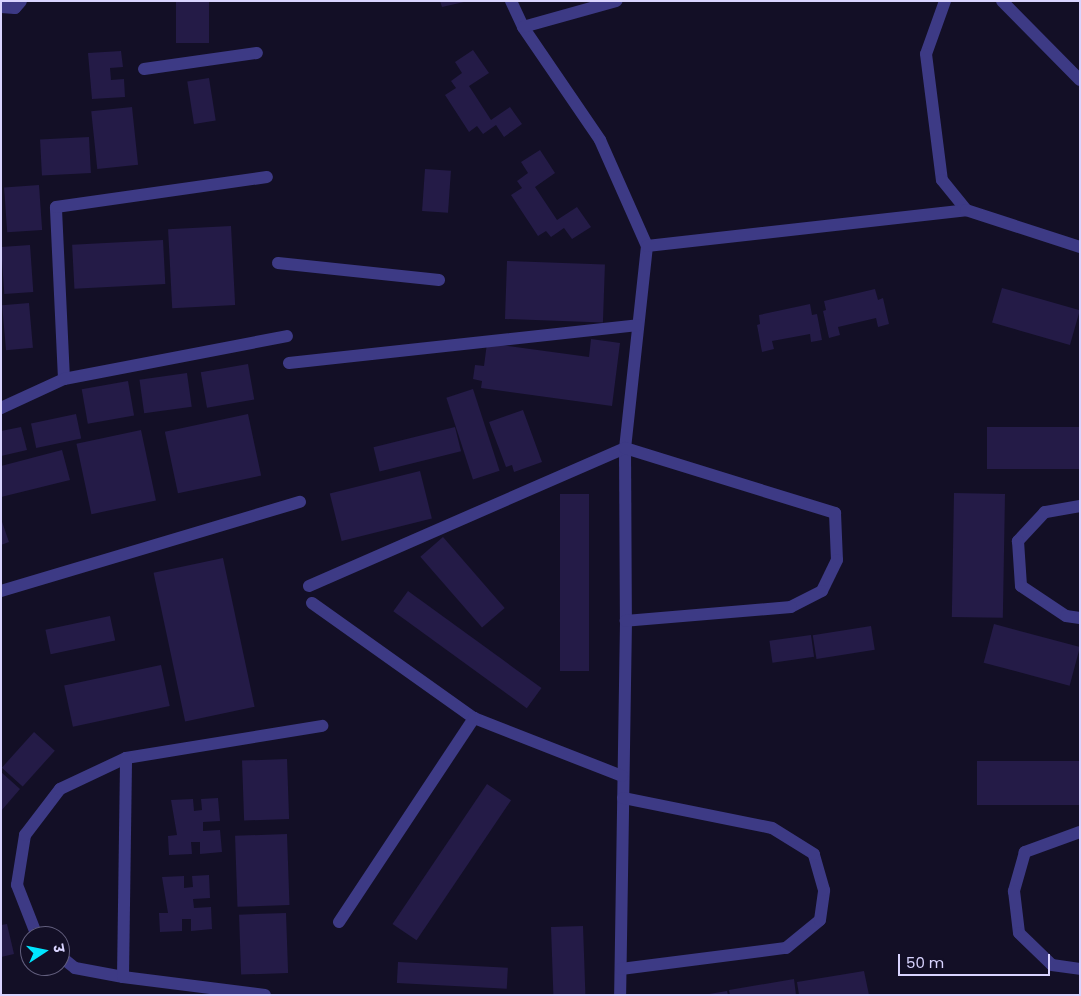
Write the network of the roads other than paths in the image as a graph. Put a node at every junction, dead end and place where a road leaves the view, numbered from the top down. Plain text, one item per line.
1 (21, 1) edge
2 (511, 1) edge
3 (616, 1) edge
4 (945, 1) edge
5 (1002, 1) edge
6 (1, 7) edge
7 (523, 27) junction
8 (257, 53) dead end
9 (144, 69) dead end
10 (1080, 80) edge
11 (267, 177) dead end
12 (966, 210) junction
13 (647, 246) junction
14 (1080, 247) edge
15 (278, 264) dead end
16 (439, 280) dead end
17 (638, 325) junction
18 (287, 336) dead end
19 (289, 363) dead end
20 (64, 379) junction
21 (1, 408) edge
22 (625, 448) junction
23 (300, 502) dead end
24 (1080, 506) edge
25 (309, 586) dead end
26 (1, 591) edge
27 (312, 603) dead end
28 (1080, 618) edge
29 (626, 620) junction
30 (474, 718) junction
31 (322, 726) dead end
32 (126, 758) junction
33 (622, 776) junction
34 (623, 798) junction
35 (1080, 832) edge
36 (339, 922) dead end
37 (33, 926) edge
38 (70, 964) edge
39 (621, 969) junction
40 (1080, 969) edge
41 (123, 977) junction
42 (265, 995) edge
43 (620, 995) edge

1 - 6 street
2 - 7 street
3 - 7 street
4 - 12 street
5 - 10 street
7 - 13 street
8 - 9 street
11 - 20 street
12 - 13 street
12 - 14 street
13 - 17 street
15 - 16 street
17 - 19 street
17 - 22 street
18 - 20 street
20 - 21 street
22 - 25 street
22 - 29 street
22 - 29 street
23 - 26 street
24 - 28 street
27 - 30 street
29 - 33 street
30 - 33 street
30 - 36 street
31 - 32 street
32 - 37 street
32 - 41 street
33 - 34 street
34 - 39 street
34 - 39 street
35 - 40 street
38 - 41 street
39 - 43 street
41 - 42 street

